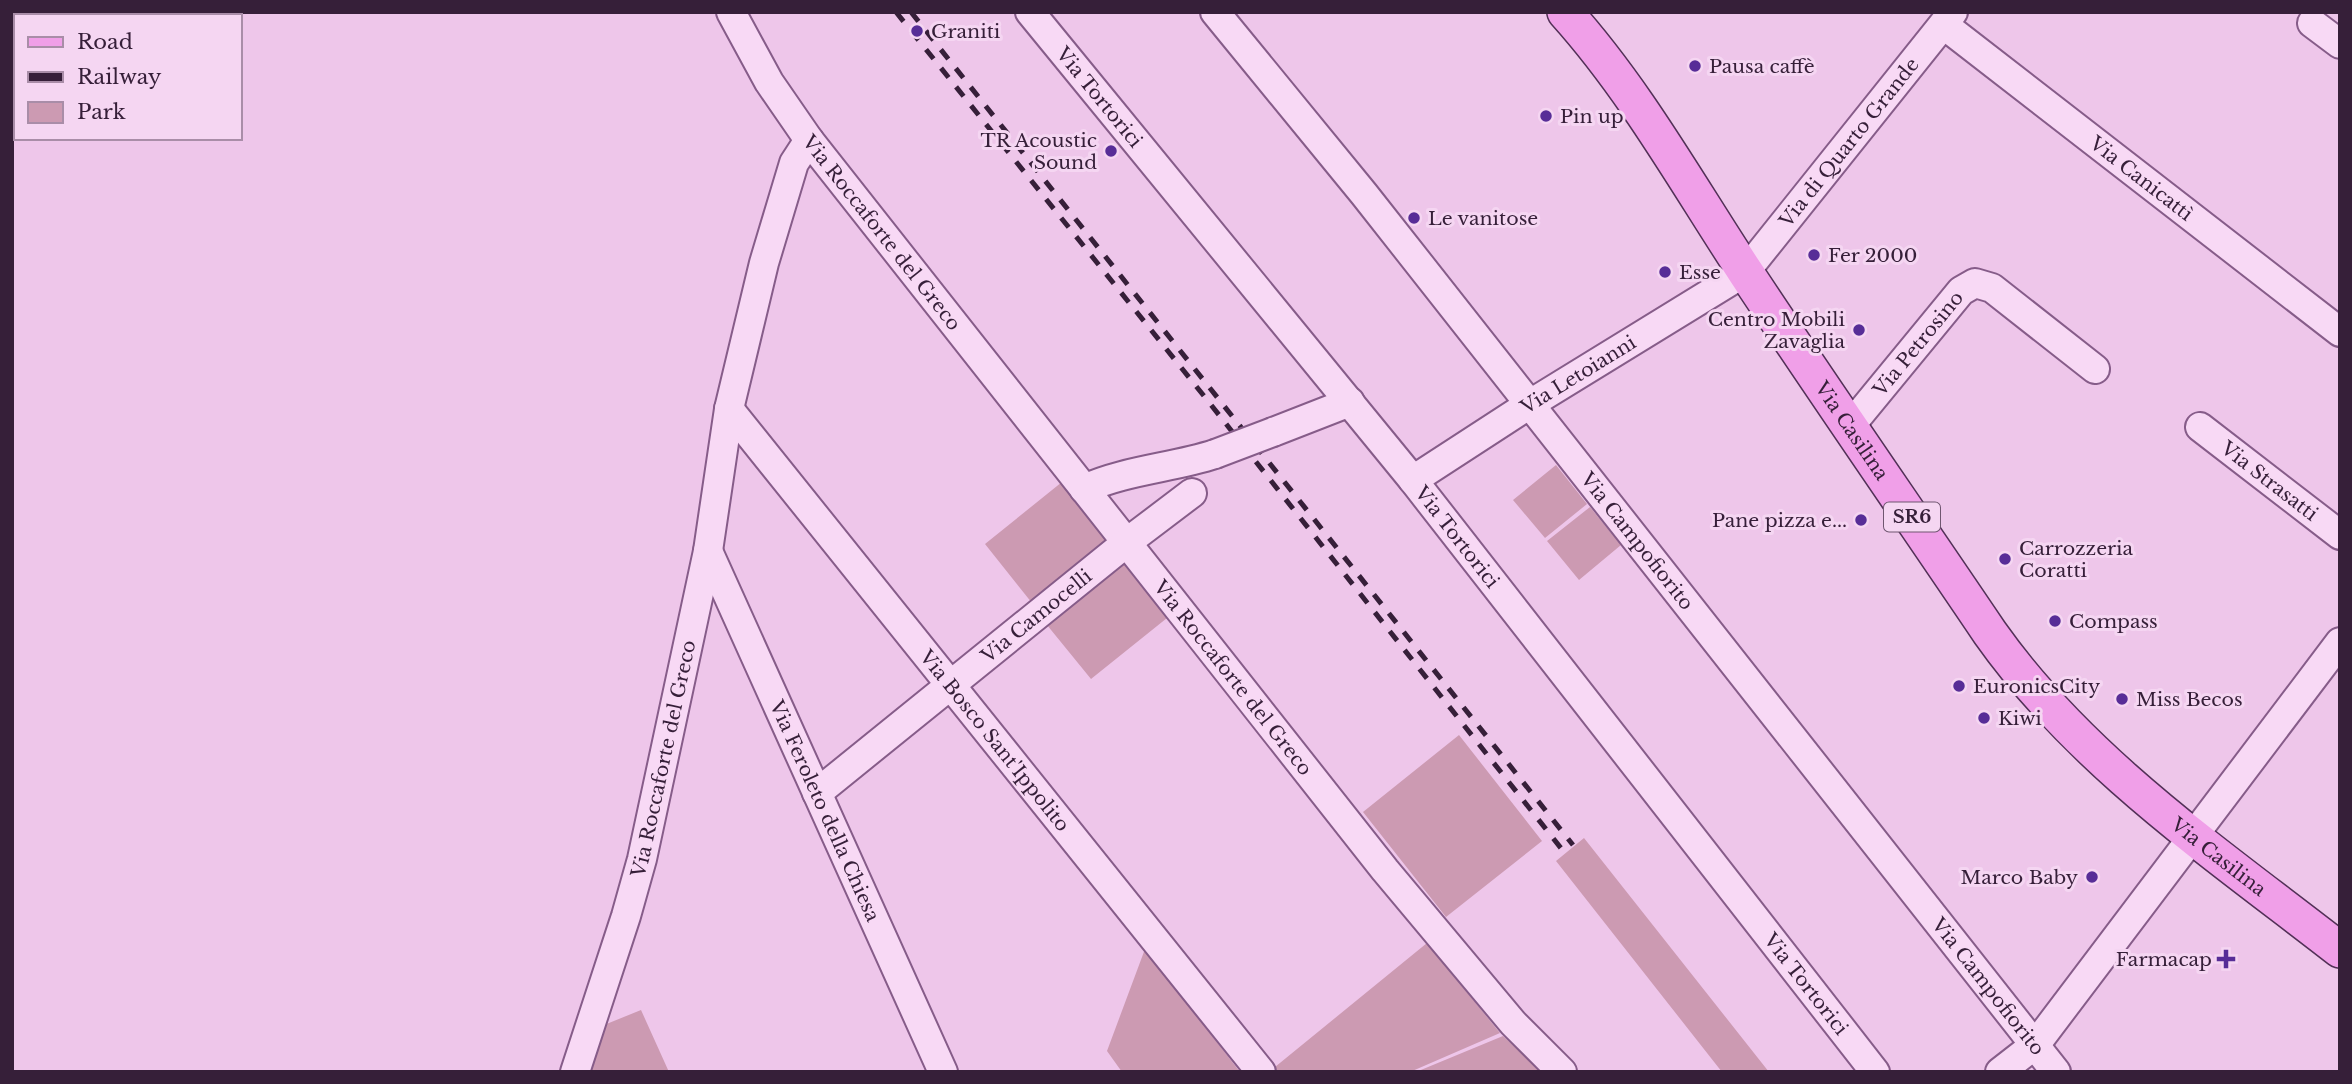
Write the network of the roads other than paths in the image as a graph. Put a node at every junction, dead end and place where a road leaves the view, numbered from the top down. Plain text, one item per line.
1 (732, 12) edge
2 (1030, 12) edge
3 (1216, 12) edge
4 (1564, 12) edge
5 (1949, 18) edge
6 (2312, 23) dead end
7 (2340, 44) edge
8 (809, 139) junction
9 (1745, 272) junction
10 (2340, 331) edge
11 (2095, 369) dead end
12 (1350, 402) junction
13 (1530, 404) junction
14 (729, 408) junction
15 (1850, 426) junction
16 (2200, 427) dead end
17 (1413, 480) junction
18 (1084, 489) junction
19 (1192, 493) dead end
20 (2340, 535) edge
21 (1126, 543) junction
22 (708, 551) junction
23 (2339, 644) edge
24 (952, 684) junction
25 (817, 793) junction
26 (2194, 836) junction
27 (2340, 950) edge
28 (2036, 1044) junction
29 (575, 1072) edge
30 (943, 1072) edge
31 (1261, 1072) edge
32 (1562, 1072) edge
33 (1875, 1072) edge
34 (2000, 1072) edge
35 (2056, 1072) edge

1 - 8 street
2 - 12 street, Via Tortorici
3 - 13 street, Via Campofiorito
4 - 9 main road, Via Casilina / SR6
5 - 9 street, Via di Quarto Grande
5 - 10 street, Via Canicattì
6 - 7 street
8 - 14 street, Via Roccaforte del Greco
8 - 18 street, Via Roccaforte del Greco
9 - 13 street, Via Letoianni
9 - 15 main road, Via Casilina / SR6
11 - 15 street, Via Petrosino
12 - 17 street, Via Tortorici
12 - 18 street, bridge
13 - 17 street, Via Letoianni
13 - 28 street, Via Campofiorito
14 - 22 street, Via Roccaforte del Greco
14 - 24 street, Via Bosco Sant'Ippolito
15 - 26 main road, Via Casilina / SR6
16 - 20 street, Via Strasatti
17 - 33 street, Via Tortorici
18 - 21 street, Via Roccaforte del Greco
19 - 21 street, Via Camocelli
21 - 24 street, Via Camocelli
21 - 32 street, Via Roccaforte del Greco
22 - 25 street, Via Feroleto della Chiesa
22 - 29 street, Via Roccaforte del Greco
23 - 26 street
24 - 25 street, Via Camocelli
24 - 31 street, Via Bosco Sant'Ippolito
25 - 30 street, Via Feroleto della Chiesa
26 - 27 main road, Via Casilina / SR6
26 - 28 street
28 - 34 street
28 - 35 street, Via Campofiorito

